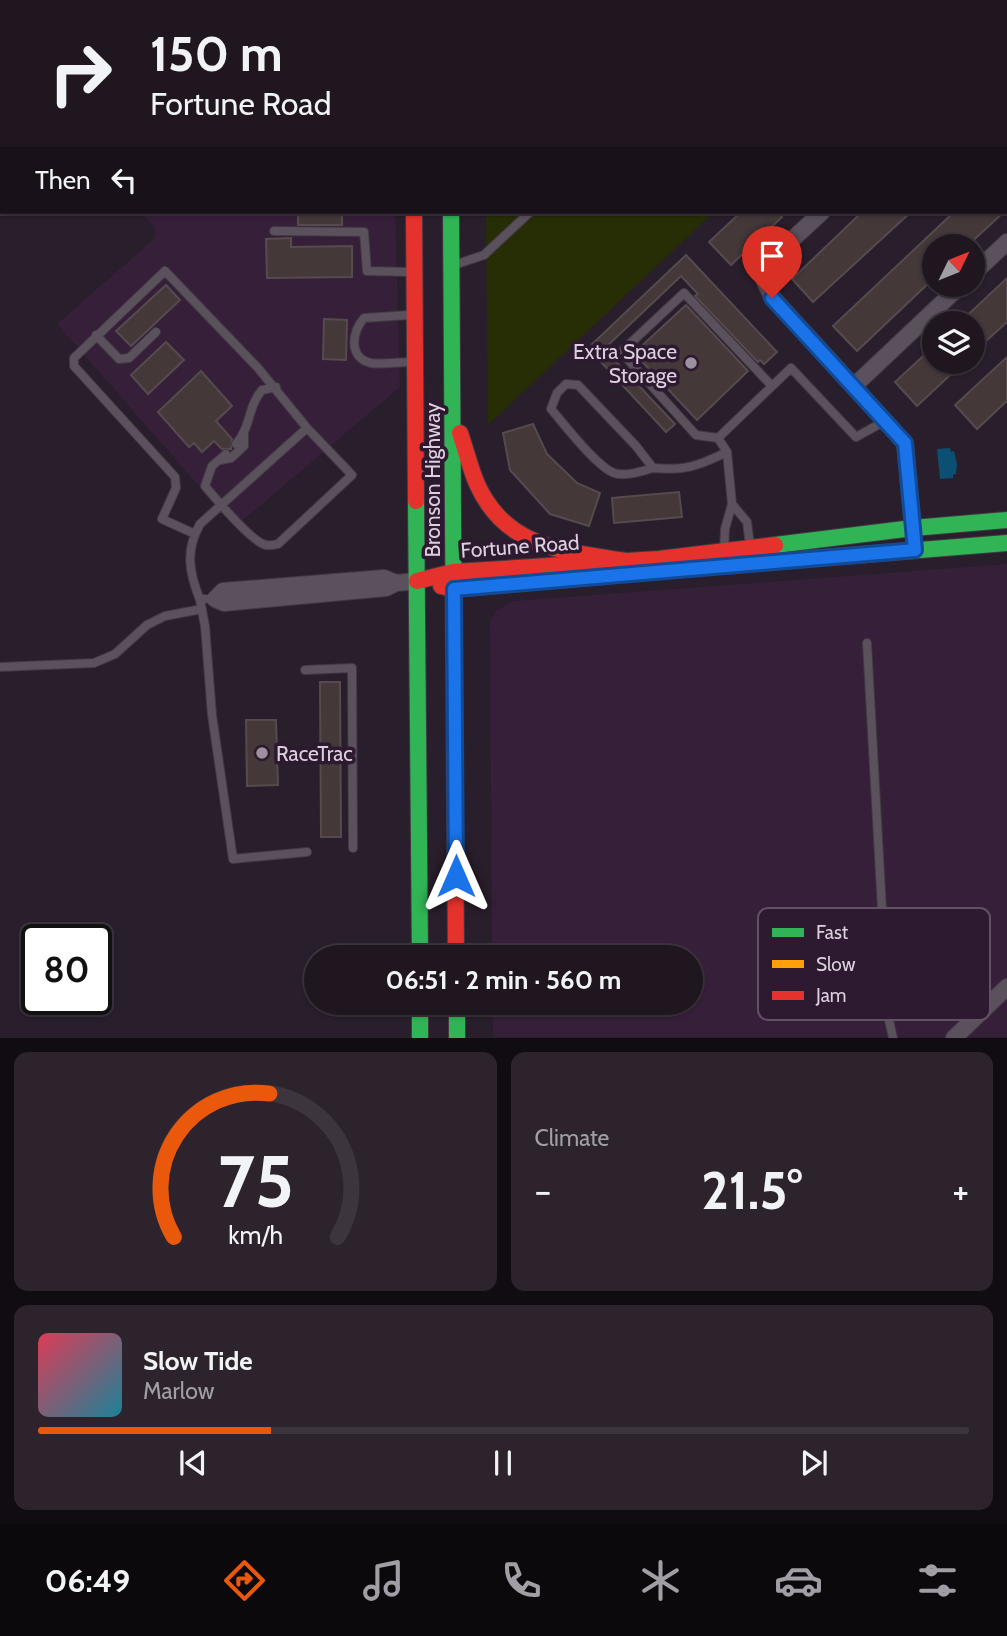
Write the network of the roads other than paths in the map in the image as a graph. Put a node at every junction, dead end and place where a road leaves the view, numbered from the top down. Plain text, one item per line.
1 (414, 214) edge
2 (451, 214) edge
3 (528, 214) edge
4 (820, 214) edge
5 (274, 231) dead end
6 (1007, 243) edge
7 (985, 263) edge
8 (452, 266) junction
9 (415, 272) junction
10 (947, 298) edge
11 (416, 315) junction
12 (156, 332) dead end
13 (96, 335) junction
14 (416, 362) junction
15 (771, 385) junction
16 (854, 386) junction
17 (276, 387) junction
18 (452, 404) junction
19 (885, 421) junction
20 (307, 428) junction
21 (244, 434) junction
22 (718, 438) junction
23 (236, 444) dead end
24 (727, 452) junction
25 (226, 454) dead end
26 (218, 461) junction
27 (653, 468) junction
28 (732, 504) junction
29 (221, 505) junction
30 (1007, 520) edge
31 (913, 528) junction
32 (195, 534) junction
33 (1007, 544) edge
34 (750, 549) junction
35 (915, 550) junction
36 (724, 552) junction
37 (626, 561) junction
38 (453, 572) junction
39 (417, 581) junction
40 (454, 589) junction
41 (206, 602) junction
42 (867, 643) dead end
43 (0, 667) edge
44 (305, 670) dead end
45 (353, 848) dead end
46 (307, 852) dead end
47 (882, 908) edge
48 (419, 945) edge
49 (456, 945) edge
50 (1007, 987) edge
51 (990, 1003) edge
52 (420, 1015) edge
53 (457, 1015) edge
54 (889, 1020) edge
55 (973, 1020) edge
56 (420, 1038) edge
57 (457, 1038) edge
58 (893, 1038) edge
59 (954, 1038) edge

1 - 9 main road, Bronson Highway
2 - 8 main road, Bronson Highway
3 - 8 lane
4 - 16 street
5 - 9 lane
6 - 7 street
8 - 18 main road, Bronson Highway
9 - 11 main road, Bronson Highway
10 - 16 street
11 - 14 main road, Bronson Highway
11 - 14 lane
12 - 13 lane
13 - 17 lane
13 - 32 lane
14 - 39 main road, Bronson Highway
15 - 19 lane
15 - 22 lane
15 - 22 lane
16 - 19 street
17 - 20 lane
17 - 21 lane
18 - 37 main road
18 - 38 main road, Bronson Highway
19 - 31 street
20 - 29 lane
20 - 29 lane
21 - 23 lane
21 - 26 lane
22 - 24 lane
24 - 27 lane
24 - 28 lane
25 - 26 lane
26 - 29 lane
27 - 27 lane
28 - 34 lane
28 - 36 lane
29 - 32 lane
30 - 31 main road, Fortune Road
31 - 34 main road, Fortune Road
31 - 35 street
32 - 41 lane
33 - 35 main road, Fortune Road
34 - 36 main road, Fortune Road
35 - 40 main road, Fortune Road
36 - 37 main road, Fortune Road
37 - 38 main road, Fortune Road
38 - 39 main road, Fortune Road
38 - 40 main road, Bronson Highway
39 - 40 main road, Fortune Road
39 - 41 street
39 - 48 main road, Bronson Highway
40 - 49 main road, Bronson Highway
41 - 43 lane
41 - 46 lane
42 - 47 lane
44 - 45 lane
50 - 51 street
52 - 56 main road
53 - 57 main road
54 - 58 lane
55 - 59 street

